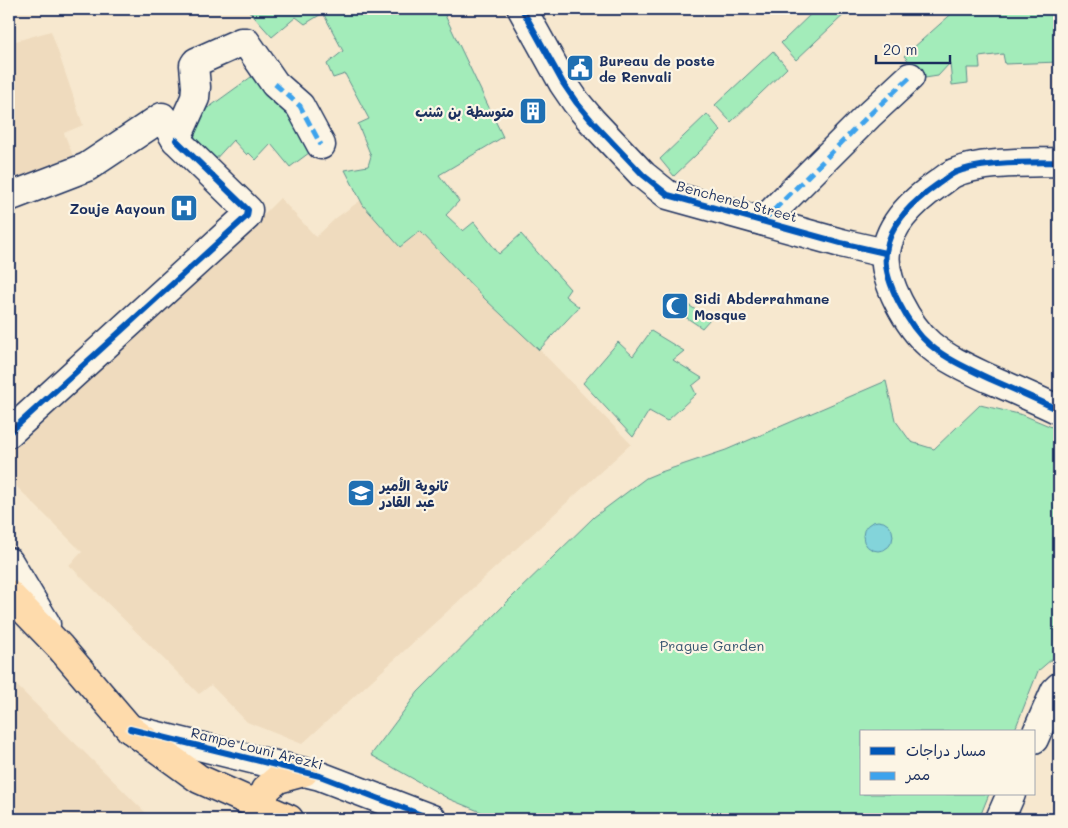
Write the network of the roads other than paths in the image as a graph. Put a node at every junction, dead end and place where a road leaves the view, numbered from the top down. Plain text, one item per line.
1 (522, 9) edge
2 (910, 77) dead end
3 (176, 140) junction
4 (321, 145) dead end
5 (1059, 162) edge
6 (9, 197) edge
7 (763, 221) junction
8 (885, 253) junction
9 (1059, 410) edge
10 (9, 433) edge
11 (9, 562) edge
12 (9, 594) edge
13 (60, 647) junction
14 (1059, 686) edge
15 (130, 729) junction
16 (1036, 734) edge
17 (304, 772) junction
18 (1010, 796) edge
19 (273, 816) edge
20 (432, 819) edge
21 (1000, 819) edge

1 - 7 street, Bencheneb Street
2 - 7 street
3 - 4 street
3 - 6 street
3 - 10 street
5 - 8 street
7 - 8 street, Bencheneb Street
8 - 9 street
11 - 13 street
12 - 13 main road
13 - 15 main road
14 - 16 street
15 - 17 street, Rampe Louni Arezki
15 - 19 main road
17 - 19 main road
17 - 20 street, Rampe Louni Arezki
18 - 21 street

